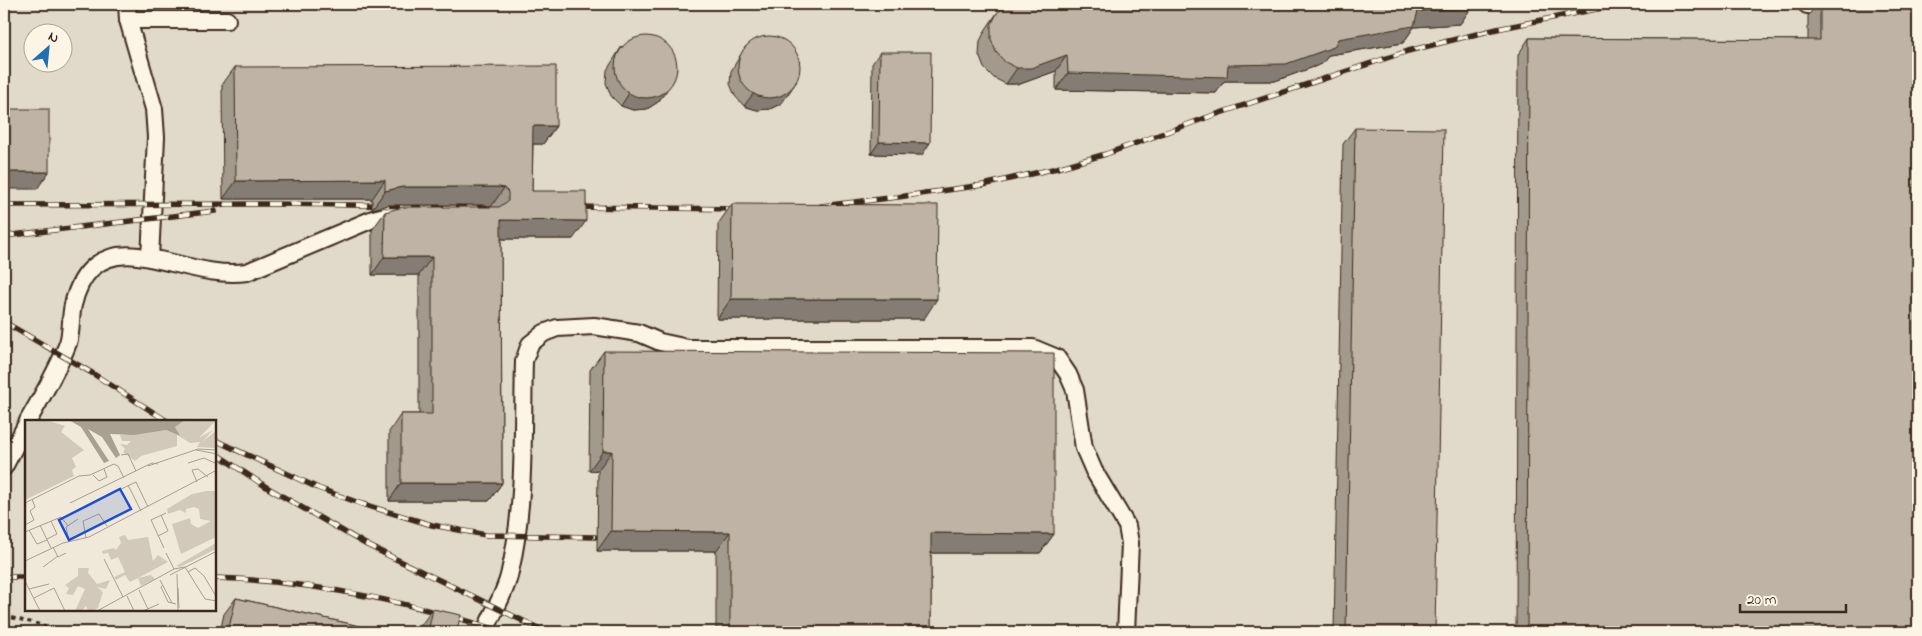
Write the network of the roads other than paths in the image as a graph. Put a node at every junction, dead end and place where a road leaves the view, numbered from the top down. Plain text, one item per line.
1 (1807, 5) dead end
2 (1854, 6) edge
3 (128, 12) edge
4 (227, 20) dead end
5 (418, 215) edge
6 (150, 258) junction
7 (29, 420) edge
8 (25, 427) edge
9 (4, 468) edge
10 (484, 632) edge
11 (1126, 632) edge

1 - 2 lane
3 - 4 lane
3 - 6 lane
5 - 6 lane
6 - 7 lane
8 - 9 lane
10 - 11 lane

